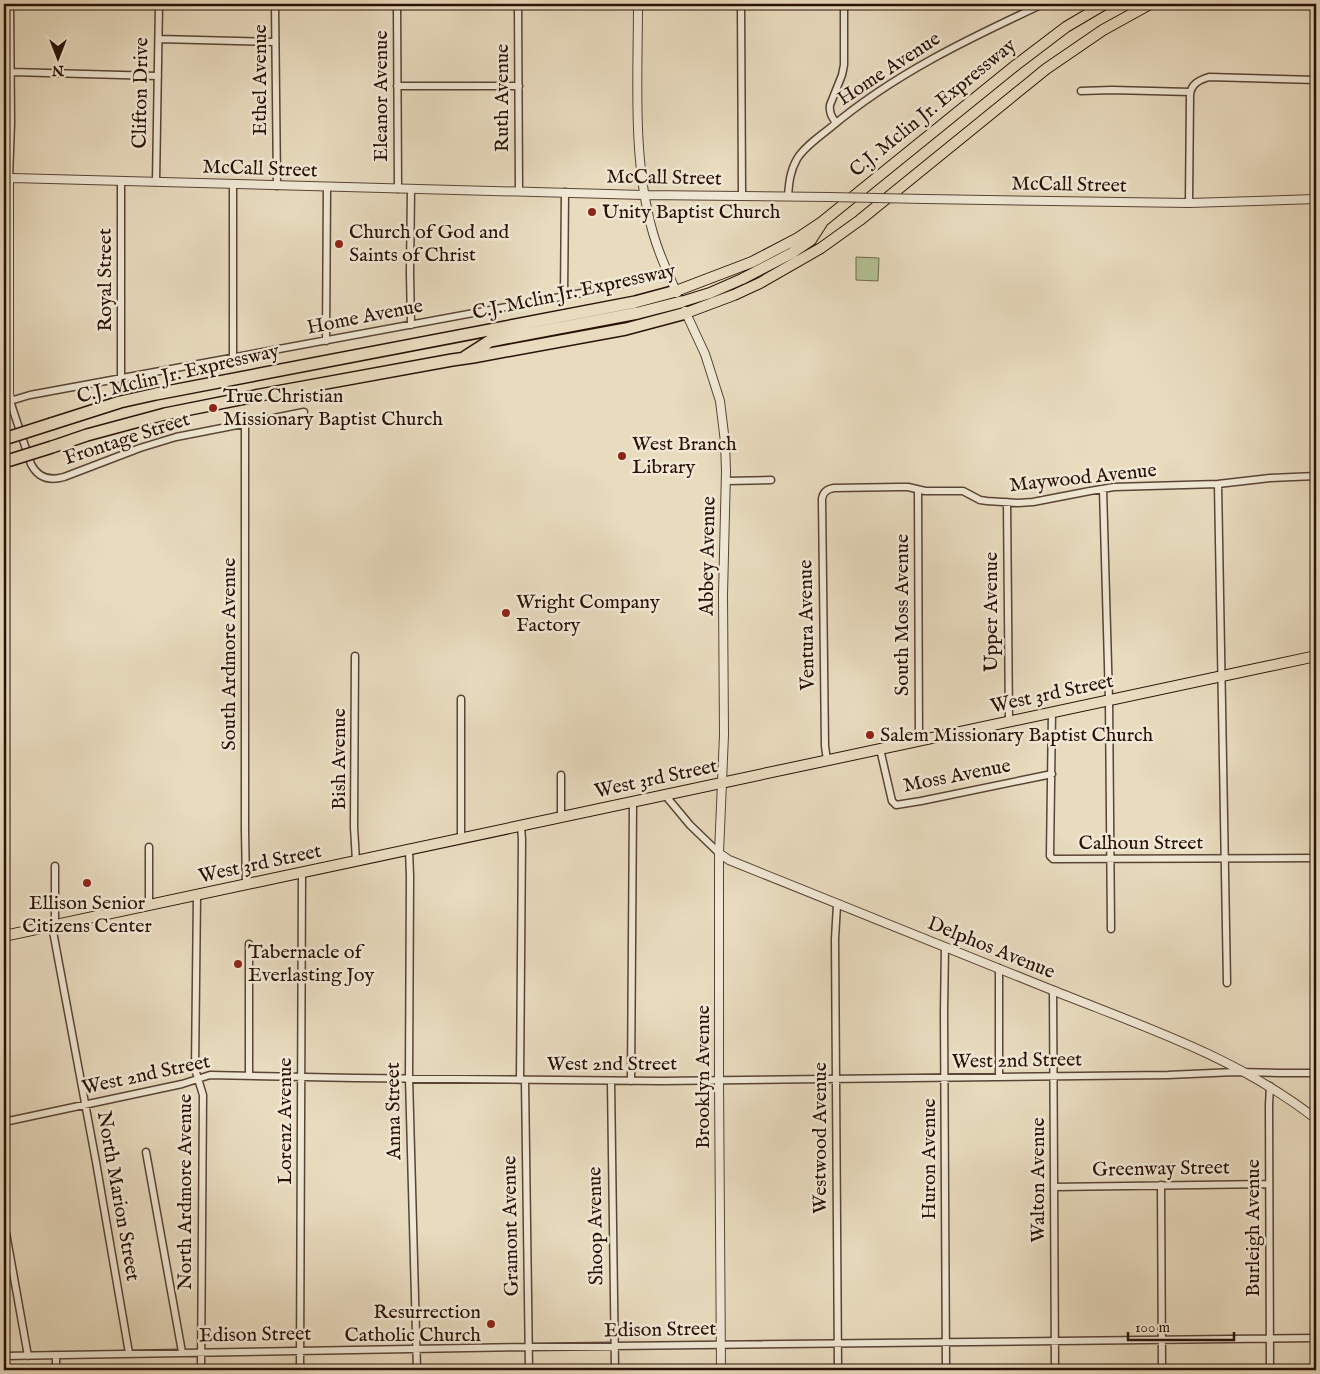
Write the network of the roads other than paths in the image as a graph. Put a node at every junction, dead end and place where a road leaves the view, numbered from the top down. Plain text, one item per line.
1 (10, 4) edge
2 (159, 4) edge
3 (275, 4) edge
4 (397, 4) edge
5 (508, 4) edge
6 (518, 4) edge
7 (638, 4) edge
8 (742, 4) edge
9 (844, 4) edge
10 (1043, 4) edge
11 (1104, 4) edge
12 (1150, 4) edge
13 (158, 39) junction
14 (276, 42) junction
15 (11, 72) junction
16 (158, 76) junction
17 (1316, 80) edge
18 (397, 86) junction
19 (518, 86) junction
20 (1081, 91) dead end
21 (1190, 92) junction
22 (836, 123) junction
23 (8, 178) edge
24 (121, 181) junction
25 (156, 182) junction
26 (233, 184) junction
27 (277, 186) junction
28 (327, 187) junction
29 (398, 188) junction
30 (411, 189) junction
31 (519, 191) junction
32 (565, 192) junction
33 (644, 194) junction
34 (742, 195) junction
35 (788, 196) junction
36 (1316, 199) edge
37 (1190, 203) junction
38 (643, 278) dead end
39 (564, 297) junction
40 (678, 297) junction
41 (686, 313) junction
42 (411, 325) junction
43 (326, 341) junction
44 (233, 358) junction
45 (461, 359) junction
46 (121, 379) junction
47 (7, 402) edge
48 (304, 412) dead end
49 (245, 423) junction
50 (4, 439) edge
51 (4, 462) edge
52 (1316, 476) edge
53 (771, 480) dead end
54 (726, 481) junction
55 (1218, 484) junction
56 (1103, 488) junction
57 (918, 490) junction
58 (826, 491) joint
59 (1007, 502) junction
60 (355, 656) dead end
61 (1316, 656) edge
62 (1222, 676) junction
63 (461, 699) dead end
64 (1109, 700) junction
65 (1052, 712) junction
66 (1008, 722) junction
67 (919, 741) junction
68 (880, 749) junction
69 (827, 760) junction
70 (1052, 774) junction
71 (561, 775) dead end
72 (722, 783) junction
73 (665, 795) junction
74 (634, 802) junction
75 (561, 817) junction
76 (521, 826) junction
77 (461, 839) junction
78 (149, 847) dead end
79 (409, 850) junction
80 (719, 853) junction
81 (1316, 858) edge
82 (1225, 859) junction
83 (1110, 860) junction
84 (356, 861) junction
85 (55, 866) dead end
86 (302, 873) junction
87 (246, 885) junction
88 (196, 895) junction
89 (149, 905) junction
90 (837, 905) junction
91 (54, 926) junction
92 (1111, 929) dead end
93 (4, 936) edge
94 (249, 944) dead end
95 (945, 947) junction
96 (999, 968) junction
97 (1228, 984) dead end
98 (1053, 990) junction
99 (1247, 1073) junction
100 (1316, 1073) edge
101 (249, 1076) junction
102 (1053, 1076) junction
103 (302, 1077) junction
104 (999, 1077) junction
105 (409, 1078) junction
106 (945, 1078) junction
107 (198, 1079) junction
108 (836, 1079) junction
109 (523, 1080) junction
110 (719, 1080) junction
111 (611, 1081) junction
112 (631, 1081) junction
113 (1270, 1086) junction
114 (85, 1105) junction
115 (1316, 1119) edge
116 (4, 1122) edge
117 (146, 1152) dead end
118 (1269, 1184) junction
119 (1161, 1185) junction
120 (1054, 1187) junction
121 (4, 1222) edge
122 (1316, 1338) edge
123 (1270, 1339) junction
124 (1161, 1340) junction
125 (1055, 1342) junction
126 (946, 1343) junction
127 (838, 1344) junction
128 (721, 1345) junction
129 (614, 1346) junction
130 (528, 1347) junction
131 (417, 1349) junction
132 (300, 1350) junction
133 (182, 1352) junction
134 (201, 1352) junction
135 (129, 1353) junction
136 (56, 1355) junction
137 (4, 1356) edge
138 (28, 1356) junction
139 (56, 1370) edge
140 (200, 1370) edge
141 (300, 1370) edge
142 (417, 1370) edge
143 (529, 1370) edge
144 (615, 1370) edge
145 (721, 1370) edge
146 (838, 1370) edge
147 (946, 1370) edge
148 (1055, 1370) edge
149 (1162, 1370) edge
150 (1270, 1370) edge

1 - 15 street
2 - 13 street, Clifton Drive
3 - 14 street, Ethel Avenue
4 - 18 street, Eleanor Avenue
5 - 6 street
6 - 19 street, Ruth Avenue
7 - 33 street, Abbey Avenue
8 - 34 street
9 - 22 street
10 - 22 street, Home Avenue
11 - 40 main road, C.J. Mclin Jr. Expressway
12 - 41 main road, C.J. Mclin Jr. Expressway
13 - 14 street
13 - 16 street, Clifton Drive
14 - 27 street, Ethel Avenue
15 - 16 street
15 - 23 street
16 - 25 street, Clifton Drive
17 - 21 street
18 - 19 street
18 - 29 street, Eleanor Avenue
19 - 31 street, Ruth Avenue
20 - 21 street
21 - 37 street
22 - 35 street, Home Avenue
23 - 24 street, McCall Street
23 - 47 street
24 - 25 street, McCall Street
24 - 46 street, Royal Street
25 - 26 street, McCall Street
26 - 27 street, McCall Street
26 - 44 street
27 - 28 street, McCall Street
28 - 29 street, McCall Street
28 - 43 street
29 - 30 street, McCall Street
30 - 31 street, McCall Street
30 - 42 street
31 - 32 street, McCall Street
32 - 33 street, McCall Street
32 - 39 street
33 - 34 street, McCall Street
33 - 40 street, Abbey Avenue
34 - 35 street, McCall Street
35 - 37 street, McCall Street, bridge
36 - 37 street, McCall Street
38 - 39 street, Home Avenue
39 - 42 street, Home Avenue
40 - 41 street, Abbey Avenue
40 - 45 highway
40 - 50 highway, C.J. Mclin Jr. Expressway, bridge
41 - 45 highway, C.J. Mclin Jr. Expressway
41 - 54 street, Abbey Avenue
42 - 43 street, Home Avenue
43 - 44 street, Home Avenue
44 - 46 street, Home Avenue
45 - 51 highway, C.J. Mclin Jr. Expressway, bridge
46 - 47 street, Home Avenue
47 - 49 street, Frontage Street
48 - 49 street, Frontage Street
49 - 87 street, South Ardmore Avenue
52 - 55 street, Maywood Avenue
53 - 54 street
54 - 72 street, Abbey Avenue
55 - 56 street, Maywood Avenue
55 - 62 street
56 - 59 street, Maywood Avenue
56 - 64 street
57 - 58 street, Maywood Avenue
57 - 59 street, Maywood Avenue
57 - 67 street, South Moss Avenue
58 - 69 street, Ventura Avenue
59 - 66 street, Upper Avenue
60 - 84 street, Bish Avenue
61 - 62 main road, West 3rd Street
62 - 64 main road, West 3rd Street
62 - 82 street
63 - 77 street
64 - 65 main road, West 3rd Street
64 - 83 street
65 - 66 main road, West 3rd Street
65 - 70 street
66 - 67 main road, West 3rd Street
67 - 68 main road, West 3rd Street
68 - 69 main road, West 3rd Street
68 - 70 street, Moss Avenue
69 - 72 main road, West 3rd Street
70 - 83 street, Calhoun Street
71 - 75 street
72 - 73 main road, West 3rd Street
72 - 80 street, Brooklyn Avenue
73 - 74 main road, West 3rd Street
73 - 80 street, Delphos Avenue
74 - 75 main road, West 3rd Street
74 - 112 street
75 - 76 main road, West 3rd Street
76 - 77 main road, West 3rd Street
76 - 109 street, Gramont Avenue
77 - 79 main road, West 3rd Street
78 - 89 street
79 - 84 main road, West 3rd Street
79 - 105 street, Anna Street
80 - 90 street, Delphos Avenue
80 - 110 street, Brooklyn Avenue
81 - 82 street, Calhoun Street
82 - 83 street, Calhoun Street
82 - 97 street
83 - 92 street
84 - 86 main road, West 3rd Street
85 - 91 street, North Marion Street
86 - 87 main road, West 3rd Street
86 - 103 street, Lorenz Avenue
87 - 88 main road, West 3rd Street
88 - 89 main road, West 3rd Street
88 - 107 street, North Ardmore Avenue
89 - 91 main road, West 3rd Street
90 - 95 street, Delphos Avenue
90 - 108 street, Westwood Avenue
91 - 93 main road, West 3rd Street
91 - 114 street, North Marion Street
94 - 101 street
95 - 96 street, Delphos Avenue
95 - 106 street, Huron Avenue
96 - 98 street, Delphos Avenue
96 - 104 street
98 - 99 street, Delphos Avenue
98 - 102 street, Walton Avenue
99 - 100 street, West 2nd Street
99 - 102 street, West 2nd Street
99 - 113 street, Delphos Avenue
101 - 103 street, West 2nd Street
101 - 107 street, West 2nd Street
102 - 104 street, West 2nd Street
102 - 120 street, Walton Avenue
103 - 105 street, West 2nd Street
103 - 132 street, Lorenz Avenue
104 - 106 street, West 2nd Street
105 - 109 street, West 2nd Street
105 - 131 street, Anna Street
106 - 108 street, West 2nd Street
106 - 126 street, Huron Avenue
107 - 114 street, West 2nd Street
107 - 134 street, North Ardmore Avenue
108 - 110 street, West 2nd Street
108 - 127 street, Westwood Avenue
109 - 111 street, West 2nd Street
109 - 130 street, Gramont Avenue
110 - 112 street, West 2nd Street
110 - 128 street, Brooklyn Avenue
111 - 112 street, West 2nd Street
111 - 129 street, Shoop Avenue
113 - 115 street, Delphos Avenue
113 - 118 street, Burleigh Avenue
114 - 116 street, West 2nd Street
114 - 135 street, North Marion Street
117 - 133 street
118 - 119 street, Greenway Street
118 - 123 street, Burleigh Avenue
119 - 120 street, Greenway Street
119 - 124 street
120 - 125 street, Walton Avenue
121 - 138 street
122 - 123 street, Edison Street
123 - 124 street, Edison Street
123 - 150 street, Burleigh Avenue
124 - 125 street, Edison Street
124 - 149 street
125 - 126 street, Edison Street
125 - 148 street, Walton Avenue
126 - 127 street, Edison Street
126 - 147 street, Huron Avenue
127 - 128 street, Edison Street
127 - 146 street, Westwood Avenue
128 - 129 street, Edison Street
128 - 145 street, Brooklyn Avenue
129 - 130 street, Edison Street
129 - 144 street, Shoop Avenue
130 - 131 street, Edison Street
130 - 143 street, Gramont Avenue
131 - 132 street, Edison Street
131 - 142 street, Anna Street
132 - 134 street, Edison Street
132 - 141 street, Lorenz Avenue
133 - 134 street, Edison Street
133 - 135 street, Edison Street
134 - 140 street, North Ardmore Avenue
135 - 136 street, Edison Street
136 - 138 street, Edison Street
136 - 139 street
137 - 138 street, Edison Street

